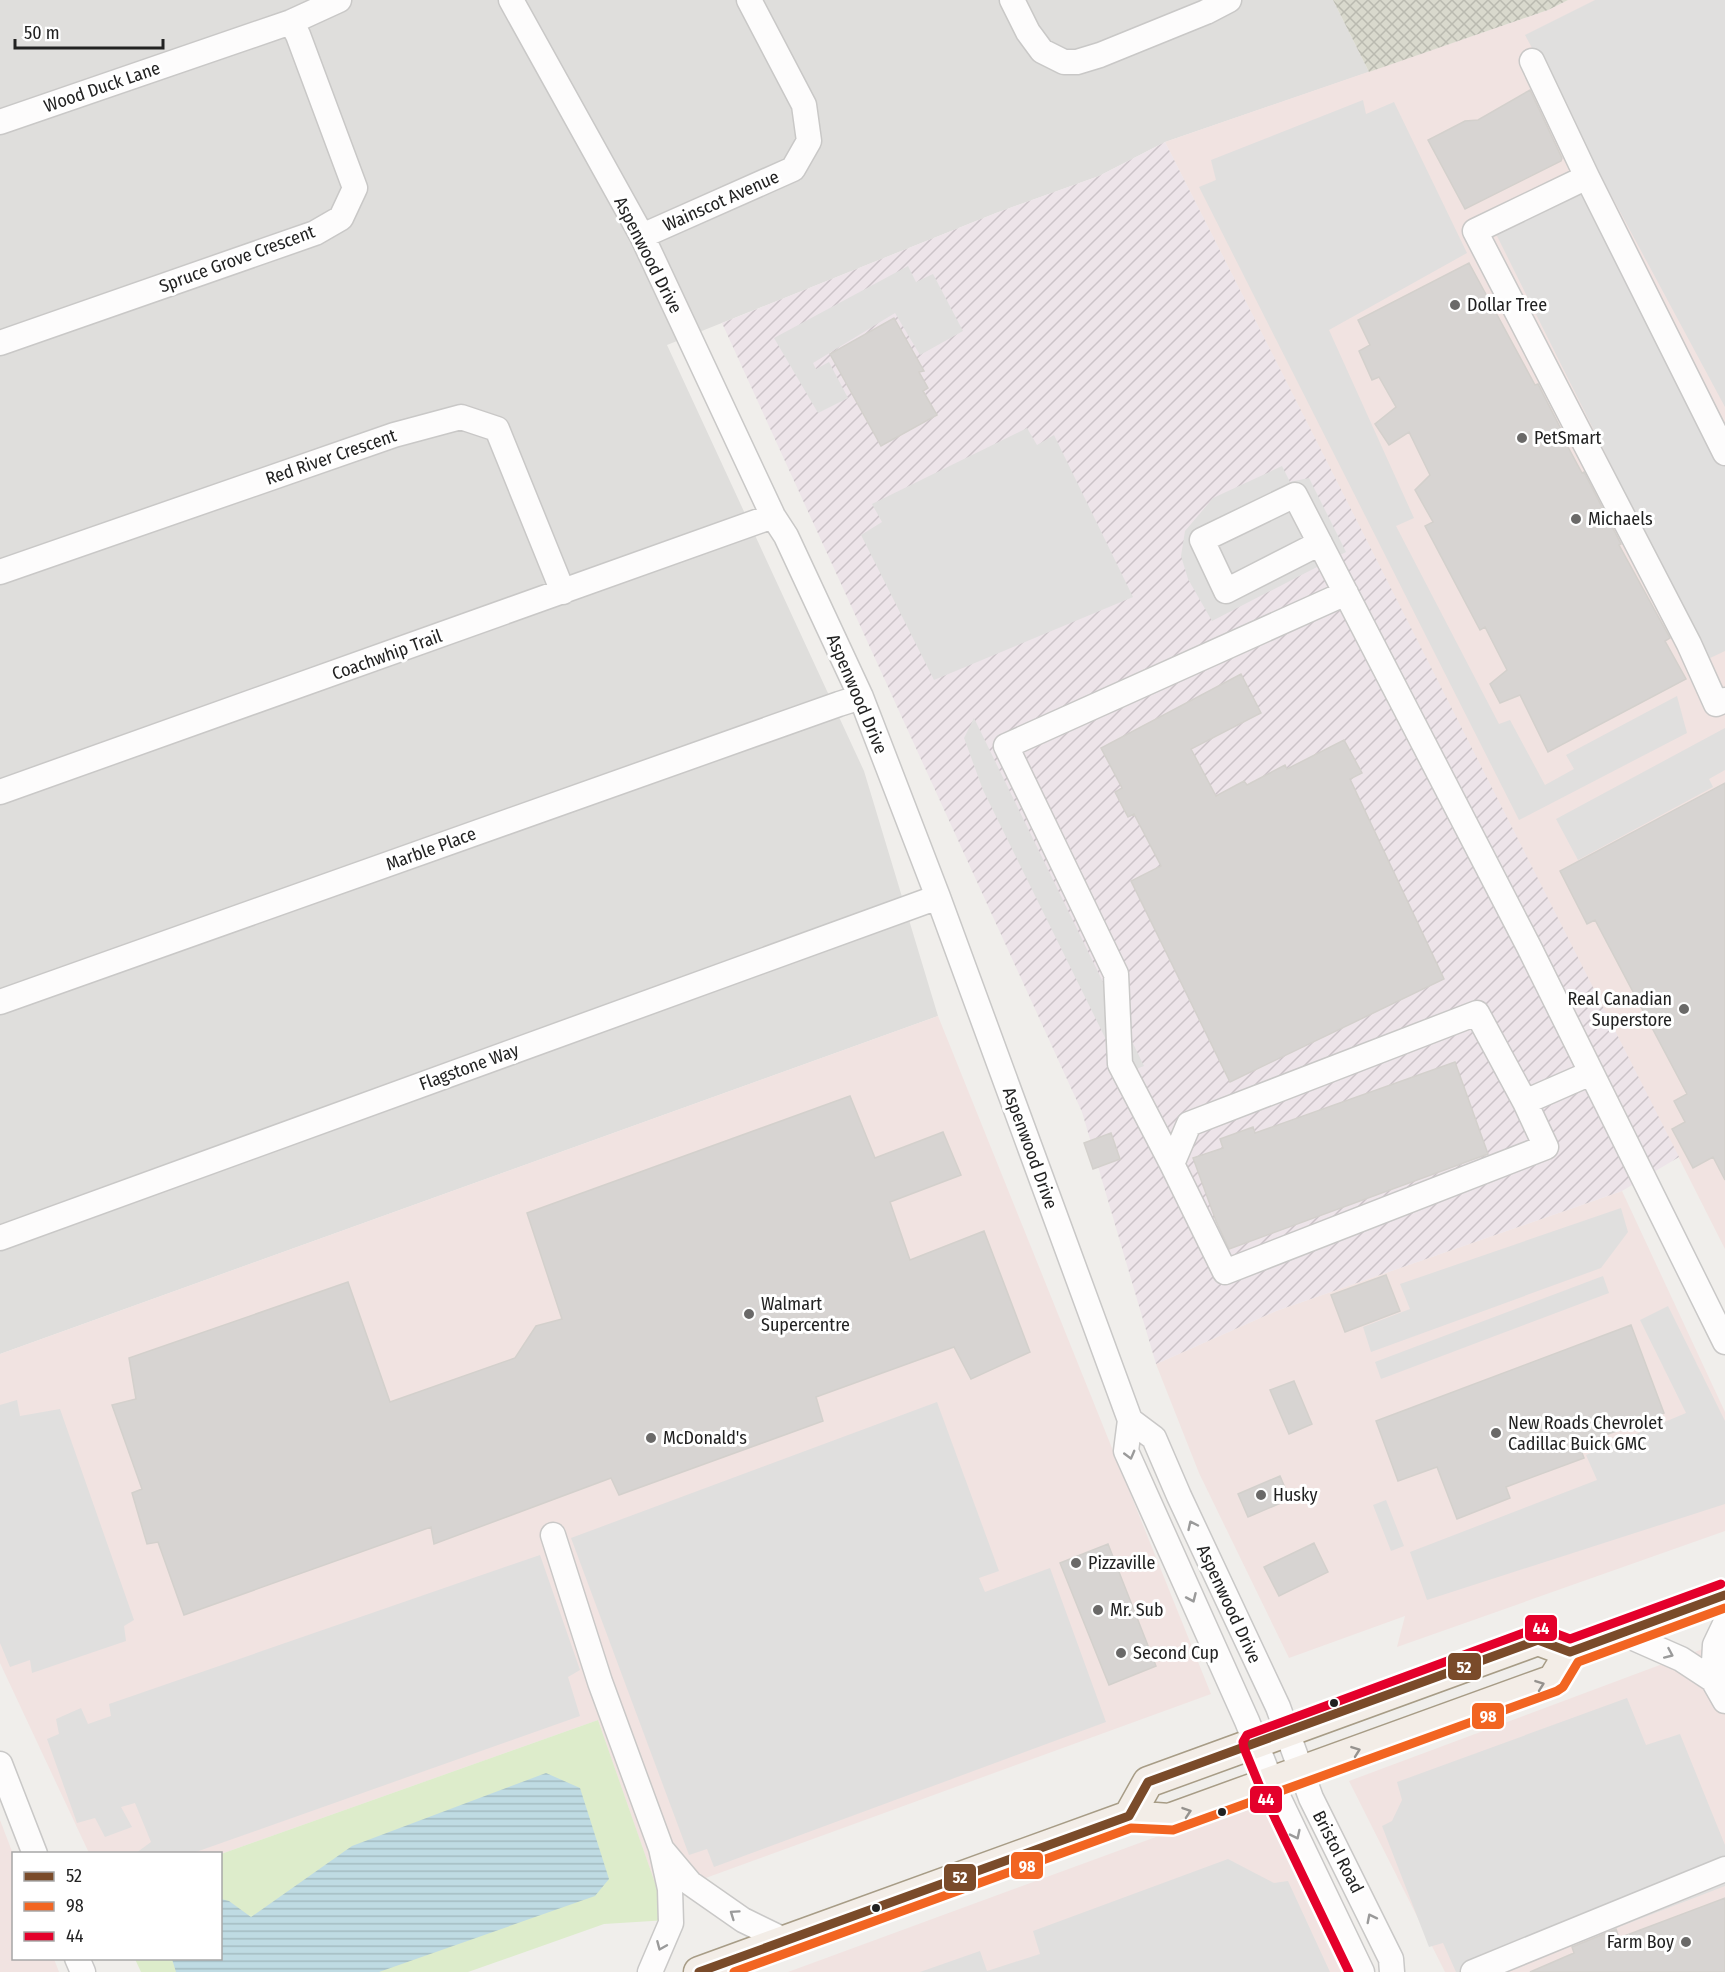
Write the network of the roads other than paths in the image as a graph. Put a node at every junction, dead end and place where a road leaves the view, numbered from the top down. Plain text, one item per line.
1 (339, 0) edge
2 (511, 0) edge
3 (749, 0) edge
4 (1012, 0) edge
5 (1229, 0) edge
6 (291, 22) junction
7 (1532, 61) dead end
8 (0, 122) edge
9 (1587, 177) junction
10 (642, 237) junction
11 (0, 343) edge
12 (1725, 453) edge
13 (773, 516) junction
14 (1320, 543) junction
15 (0, 572) edge
16 (563, 592) junction
17 (1346, 593) junction
18 (861, 697) junction
19 (1725, 700) edge
20 (0, 792) edge
21 (938, 897) junction
22 (0, 1002) edge
23 (1591, 1073) junction
24 (1525, 1102) junction
25 (1172, 1164) junction
26 (0, 1238) edge
27 (1725, 1342) edge
28 (1131, 1420) junction
29 (553, 1535) dead end
30 (1725, 1595) edge
31 (1725, 1624) edge
32 (1622, 1634) junction
33 (1570, 1652) junction
34 (1713, 1680) junction
35 (1725, 1701) edge
36 (1288, 1731) junction
37 (1256, 1744) junction
38 (0, 1764) edge
39 (1301, 1771) junction
40 (1271, 1782) junction
41 (1129, 1816) junction
42 (661, 1848) junction
43 (34, 1852) edge
44 (1725, 1869) edge
45 (786, 1941) junction
46 (650, 1972) edge
47 (699, 1972) edge
48 (1362, 1972) edge
49 (1392, 1972) edge
50 (1473, 1972) edge

1 - 6 street, Wood Duck Lane
2 - 10 street, Aspenwood Drive
3 - 10 street, Wainscot Avenue
4 - 5 street
6 - 8 street, Wood Duck Lane
6 - 11 street, Spruce Grove Crescent
7 - 9 street
9 - 12 street
9 - 19 street
10 - 13 street, Aspenwood Drive
13 - 16 street, Coachwhip Trail
13 - 18 street, Aspenwood Drive
14 - 14 street
14 - 17 street
15 - 16 street, Red River Crescent
16 - 20 street, Coachwhip Trail
17 - 23 street
17 - 25 street
18 - 21 street, Aspenwood Drive
18 - 22 street, Marble Place
21 - 26 street, Flagstone Way
21 - 28 street, Aspenwood Drive
23 - 24 street
23 - 27 street
24 - 25 street
24 - 25 street
36 -> 28 street, Aspenwood Drive
28 -> 37 street, Aspenwood Drive
29 - 42 street
30 - 32 main road
31 - 34 street
32 - 33 main road
32 -> 34 street
33 - 36 main road
39 -> 33 main road
34 - 35 street
36 - 37 main road
36 - 39 street, Bristol Road
37 - 40 street, Bristol Road
37 - 41 main road
38 - 43 street
39 - 40 main road
49 -> 39 street, Bristol Road
41 -> 40 main road
40 -> 48 street, Bristol Road
41 - 45 main road
45 -> 42 street
42 -> 46 street
44 - 50 street
45 - 47 main road

